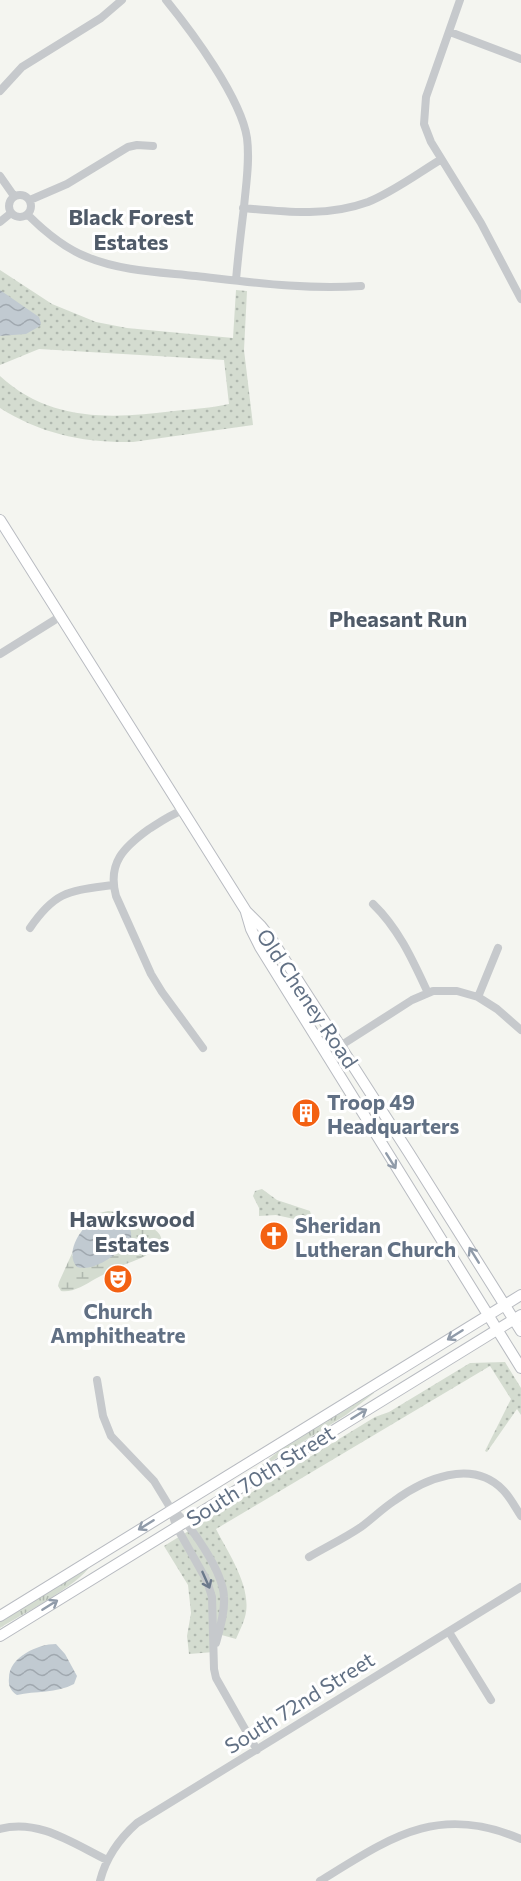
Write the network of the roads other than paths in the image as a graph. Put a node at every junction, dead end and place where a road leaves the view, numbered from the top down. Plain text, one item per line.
1 (122, 0) edge
2 (166, 0) edge
3 (460, 0) edge
4 (450, 32) junction
5 (521, 59) edge
6 (0, 91) edge
7 (153, 146) dead end
8 (441, 160) junction
9 (0, 176) edge
10 (14, 196) junction
11 (30, 200) junction
12 (243, 208) junction
13 (11, 213) junction
14 (28, 215) junction
15 (0, 222) edge
16 (236, 280) junction
17 (361, 285) dead end
18 (521, 299) edge
19 (0, 520) edge
20 (61, 616) junction
21 (0, 654) edge
22 (183, 810) junction
23 (113, 885) junction
24 (373, 904) dead end
25 (246, 911) junction
26 (30, 928) dead end
27 (498, 948) dead end
28 (428, 993) junction
29 (478, 997) junction
30 (521, 1030) edge
31 (339, 1046) junction
32 (203, 1048) dead end
33 (326, 1055) junction
34 (521, 1295) edge
35 (505, 1305) junction
36 (488, 1315) junction
37 (517, 1317) edge
38 (497, 1329) junction
39 (521, 1331) edge
40 (521, 1368) edge
41 (97, 1380) dead end
42 (171, 1509) junction
43 (521, 1516) edge
44 (181, 1523) junction
45 (309, 1557) dead end
46 (521, 1587) edge
47 (0, 1616) edge
48 (449, 1632) junction
49 (0, 1636) edge
50 (214, 1652) junction
51 (491, 1700) dead end
52 (257, 1750) junction
53 (0, 1829) edge
54 (521, 1839) edge
55 (107, 1860) junction
56 (100, 1881) edge
57 (320, 1881) edge

1 - 6 street
2 - 12 street
3 - 4 street
4 - 5 street
4 - 8 street
7 - 11 street
8 - 12 street
8 - 18 street
9 - 10 street
10 - 11 street
10 - 13 street
11 - 14 street
12 - 16 street
13 - 14 street
13 - 15 street
14 - 16 street
16 - 17 street
19 - 20 main road, Old Cheney Road
20 - 21 street
20 - 22 main road, Old Cheney Road
22 - 23 street
22 - 25 main road, Old Cheney Road
23 - 26 street
23 - 32 street
24 - 28 street
25 - 31 main road, Old Cheney Road
25 - 33 main road, Old Cheney Road
27 - 29 street
28 - 29 street
28 - 31 street
29 - 30 street
31 - 33 street
35 -> 31 main road, Old Cheney Road
33 -> 36 main road, Old Cheney Road
34 - 35 main road, South 70th Street
35 - 36 main road, South 70th Street
35 - 37 main road, Old Cheney Road
36 - 38 main road, Old Cheney Road
36 -> 42 main road, South 70th Street
37 - 38 main road, South 70th Street
37 - 39 main road, Old Cheney Road
38 - 40 main road, Old Cheney Road
44 -> 38 main road, South 70th Street
41 - 42 street
42 - 44 street
42 -> 47 main road, South 70th Street
43 - 45 street
49 -> 44 main road, South 70th Street
44 -> 50 street
44 - 50 street
46 - 48 street, South 72nd Street
48 - 51 street
48 - 52 street, South 72nd Street
50 - 52 street
52 - 55 street, South 72nd Street
53 - 55 street
54 - 57 street
55 - 56 street, South 72nd Street

